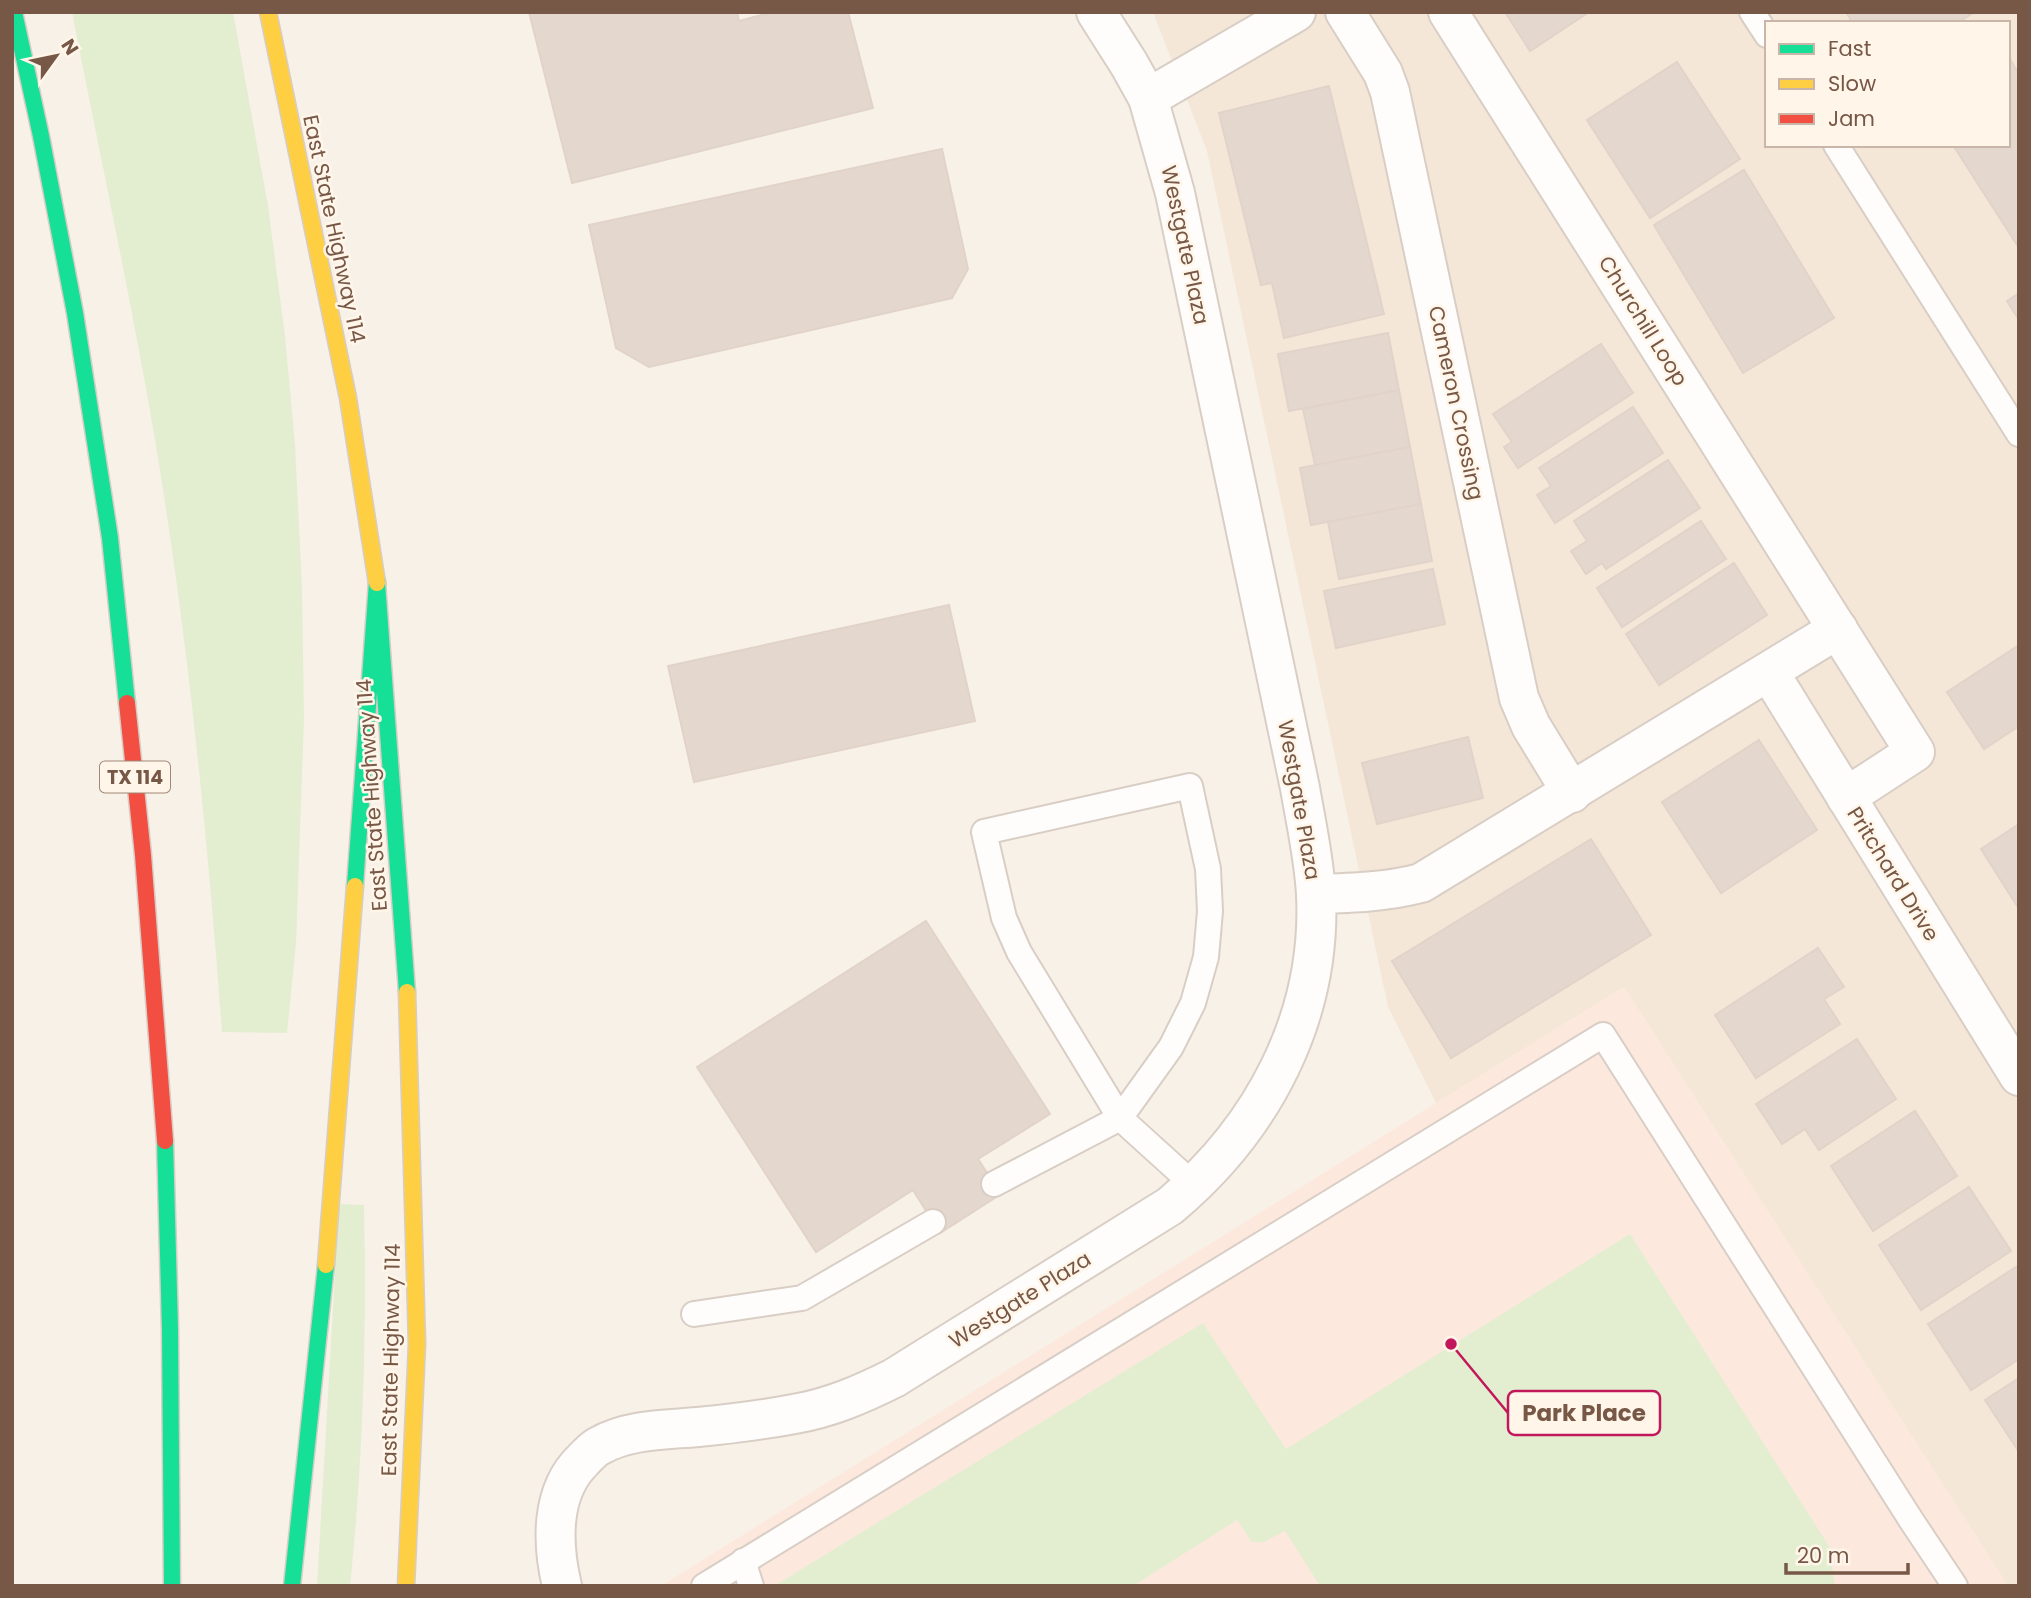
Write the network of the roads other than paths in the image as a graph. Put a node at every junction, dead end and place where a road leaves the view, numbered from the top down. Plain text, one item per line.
1 (14, 12) edge
2 (268, 12) edge
3 (1096, 12) edge
4 (1296, 12) edge
5 (1345, 12) edge
6 (1448, 12) edge
7 (1752, 12) edge
8 (1765, 33) edge
9 (1148, 98) junction
10 (1837, 147) edge
11 (2019, 434) edge
12 (377, 582) junction
13 (1838, 629) junction
14 (1769, 671) junction
15 (1572, 793) junction
16 (1846, 797) junction
17 (1316, 894) junction
18 (2019, 1076) edge
19 (1120, 1118) junction
20 (995, 1184) dead end
21 (1195, 1186) junction
22 (933, 1222) dead end
23 (694, 1314) dead end
24 (743, 1561) junction
25 (172, 1586) edge
26 (292, 1586) edge
27 (406, 1586) edge
28 (562, 1586) edge
29 (704, 1586) edge
30 (751, 1586) edge
31 (1955, 1586) edge

1 - 25 main road, TX 114
2 - 12 main road, East State Highway 114
3 - 9 street, Westgate Plaza
4 - 9 street
5 - 15 street, Cameron Crossing
6 - 13 street, Churchill Loop
7 - 8 lane
9 - 17 street, Westgate Plaza
10 - 11 lane
12 - 26 main road
12 - 27 main road, East State Highway 114
13 - 14 street
13 - 16 street, Churchill Loop
14 - 15 street
14 - 16 street, Pritchard Drive
15 - 17 street
16 - 18 street, Pritchard Drive
17 - 21 street, Westgate Plaza
19 - 19 lane
19 - 20 lane
19 - 21 lane
21 - 28 street, Westgate Plaza
22 - 23 lane
24 - 29 lane
24 - 30 lane
24 - 31 lane

